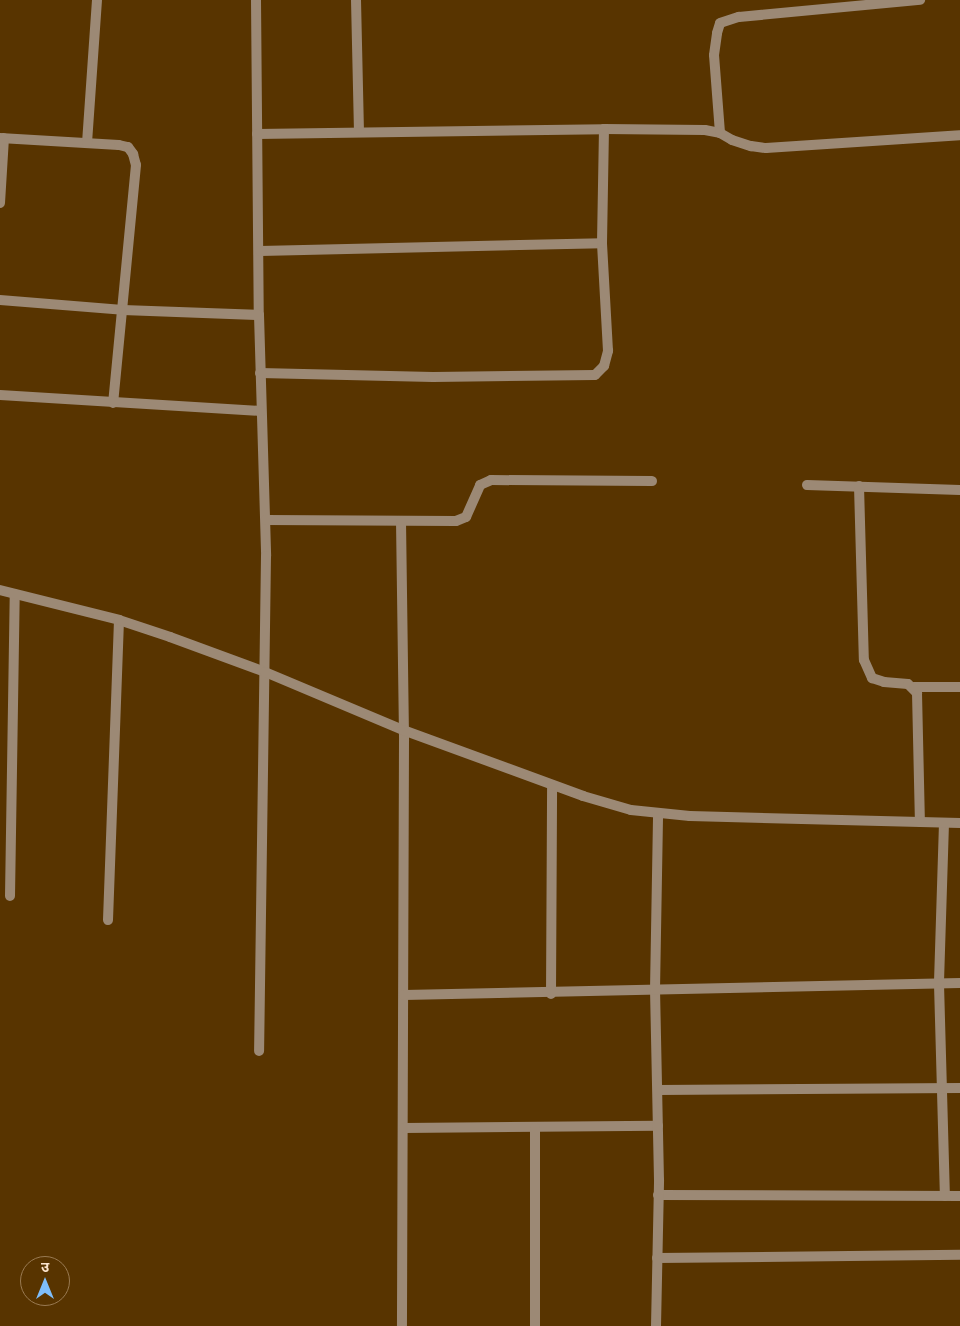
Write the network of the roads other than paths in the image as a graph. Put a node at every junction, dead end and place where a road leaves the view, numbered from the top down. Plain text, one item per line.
1 (97, 0) edge
2 (256, 0) edge
3 (356, 0) edge
4 (920, 0) edge
5 (604, 129) junction
6 (360, 132) junction
7 (720, 133) junction
8 (257, 134) junction
9 (960, 135) edge
10 (2, 138) edge
11 (87, 143) junction
12 (0, 202) edge
13 (602, 243) junction
14 (260, 250) junction
15 (0, 300) edge
16 (123, 310) junction
17 (259, 315) junction
18 (260, 373) junction
19 (0, 395) edge
20 (113, 403) junction
21 (261, 411) junction
22 (652, 481) dead end
23 (807, 485) dead end
24 (859, 486) junction
25 (960, 490) edge
26 (266, 520) junction
27 (401, 521) junction
28 (0, 590) edge
29 (15, 594) junction
30 (119, 620) junction
31 (265, 672) junction
32 (960, 686) edge
33 (914, 687) junction
34 (403, 730) junction
35 (552, 785) junction
36 (658, 814) junction
37 (920, 822) junction
38 (944, 823) junction
39 (960, 823) edge
40 (10, 896) dead end
41 (108, 920) dead end
42 (960, 983) edge
43 (939, 984) junction
44 (654, 990) junction
45 (551, 994) junction
46 (404, 996) junction
47 (259, 1051) dead end
48 (940, 1088) junction
49 (960, 1088) edge
50 (658, 1090) junction
51 (658, 1126) junction
52 (404, 1128) junction
53 (536, 1128) junction
54 (658, 1195) junction
55 (945, 1196) junction
56 (960, 1196) edge
57 (960, 1255) edge
58 (657, 1258) junction
59 (402, 1326) edge
60 (536, 1326) edge
61 (656, 1326) edge

1 - 11 street
2 - 8 street
3 - 6 street
4 - 7 street
5 - 6 street
5 - 7 street
5 - 13 street
6 - 8 street
7 - 9 street
8 - 14 street
10 - 11 street
10 - 12 street
11 - 16 street
13 - 14 street
13 - 18 street
14 - 17 street
15 - 16 street
16 - 17 street
16 - 20 street
17 - 18 street
18 - 21 street
19 - 20 street
20 - 21 street
21 - 26 street
22 - 27 street
23 - 24 street
24 - 25 street
24 - 33 street
26 - 27 street
26 - 31 street
27 - 34 street
28 - 29 street
29 - 30 street
29 - 40 street
30 - 31 street
30 - 41 street
31 - 34 street
31 - 47 street
32 - 33 street
33 - 37 street
34 - 35 street
34 - 46 street
35 - 36 street
35 - 45 street
36 - 37 street
36 - 44 street
37 - 38 street
38 - 39 street
38 - 43 street
42 - 43 street
43 - 44 street
43 - 48 street
44 - 45 street
44 - 50 street
45 - 46 street
46 - 52 street
48 - 49 street
48 - 50 street
48 - 55 street
50 - 51 street
51 - 53 street
51 - 54 street
52 - 53 street
52 - 59 street
53 - 60 street
54 - 55 street
54 - 58 street
55 - 56 street
57 - 58 street
58 - 61 street

